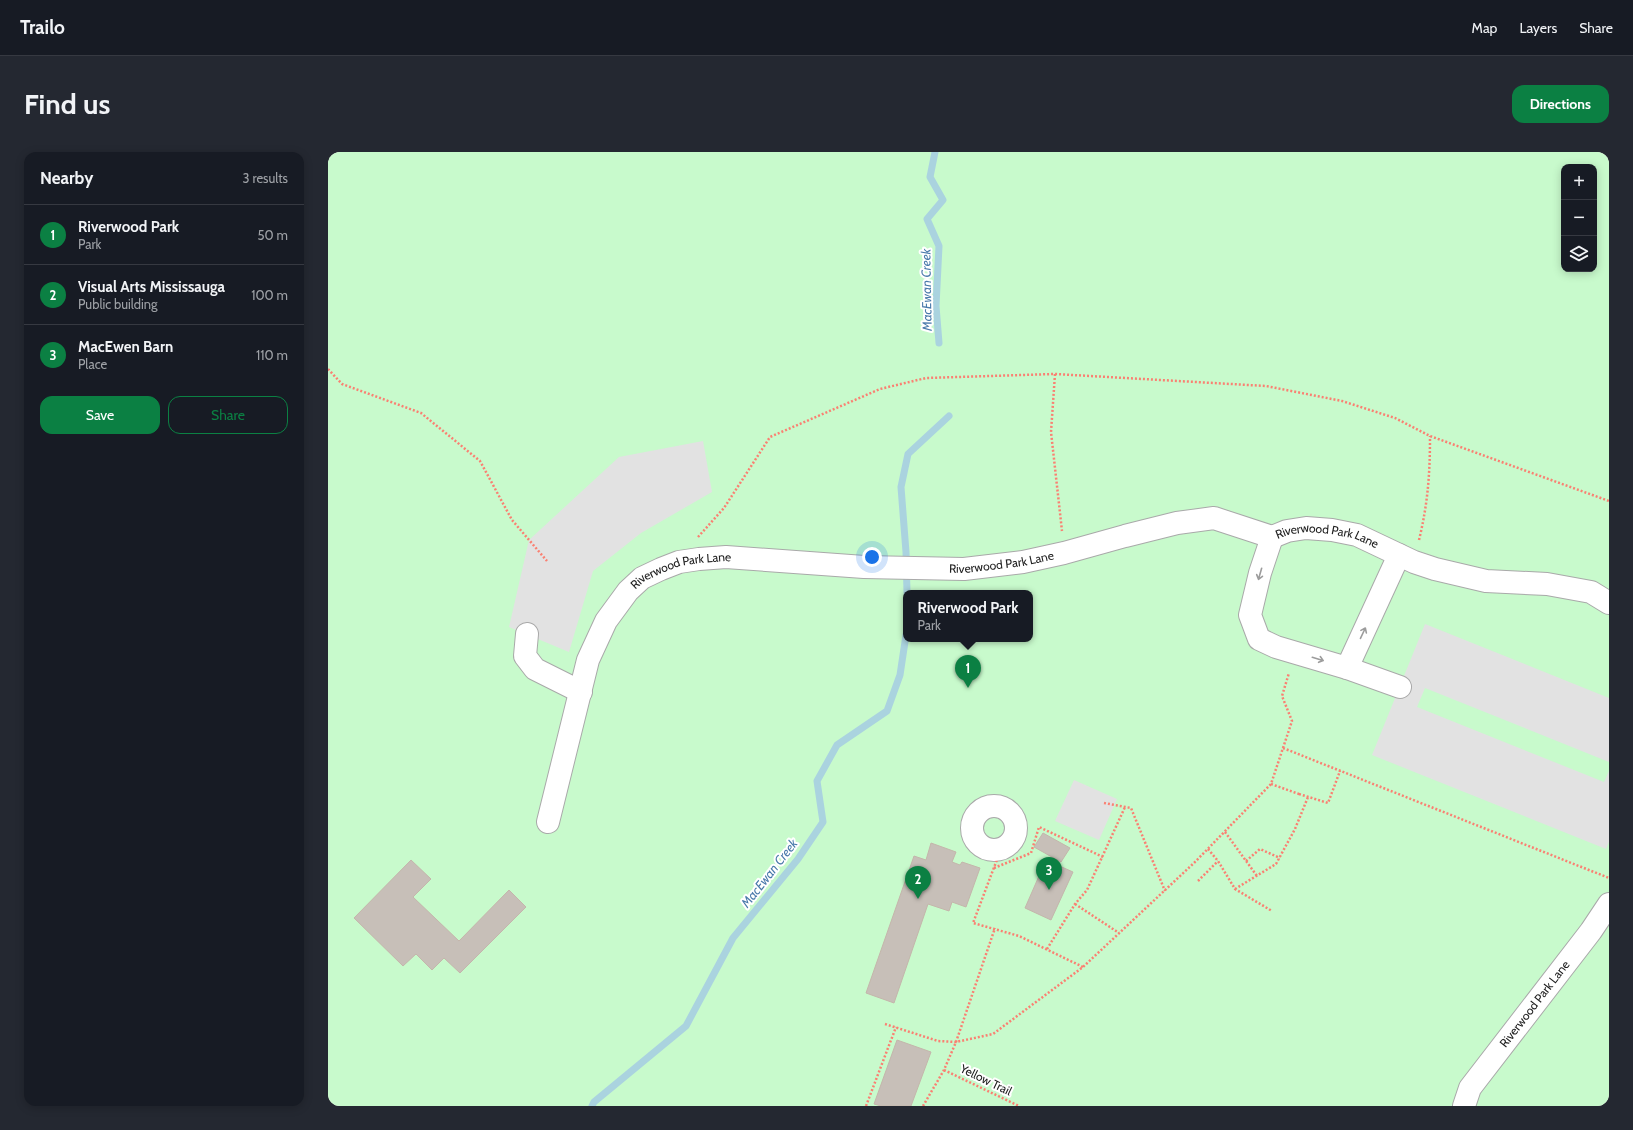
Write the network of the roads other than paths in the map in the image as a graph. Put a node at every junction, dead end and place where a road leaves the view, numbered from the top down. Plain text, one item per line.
1 (1272, 537) junction
2 (1407, 559) junction
3 (1609, 603) edge
4 (527, 634) dead end
5 (1347, 668) junction
6 (1400, 687) dead end
7 (580, 692) junction
8 (1014, 803) joint
9 (548, 822) dead end
10 (1609, 904) edge
11 (1464, 1106) edge

1 - 2 street, Riverwood Park Lane
1 -> 5 street
1 - 7 street, Riverwood Park Lane
2 - 3 street, Riverwood Park Lane
5 -> 2 street
4 - 7 street
5 - 6 street
7 - 9 street, Riverwood Park Lane
8 - 8 street
10 - 11 street, Riverwood Park Lane

